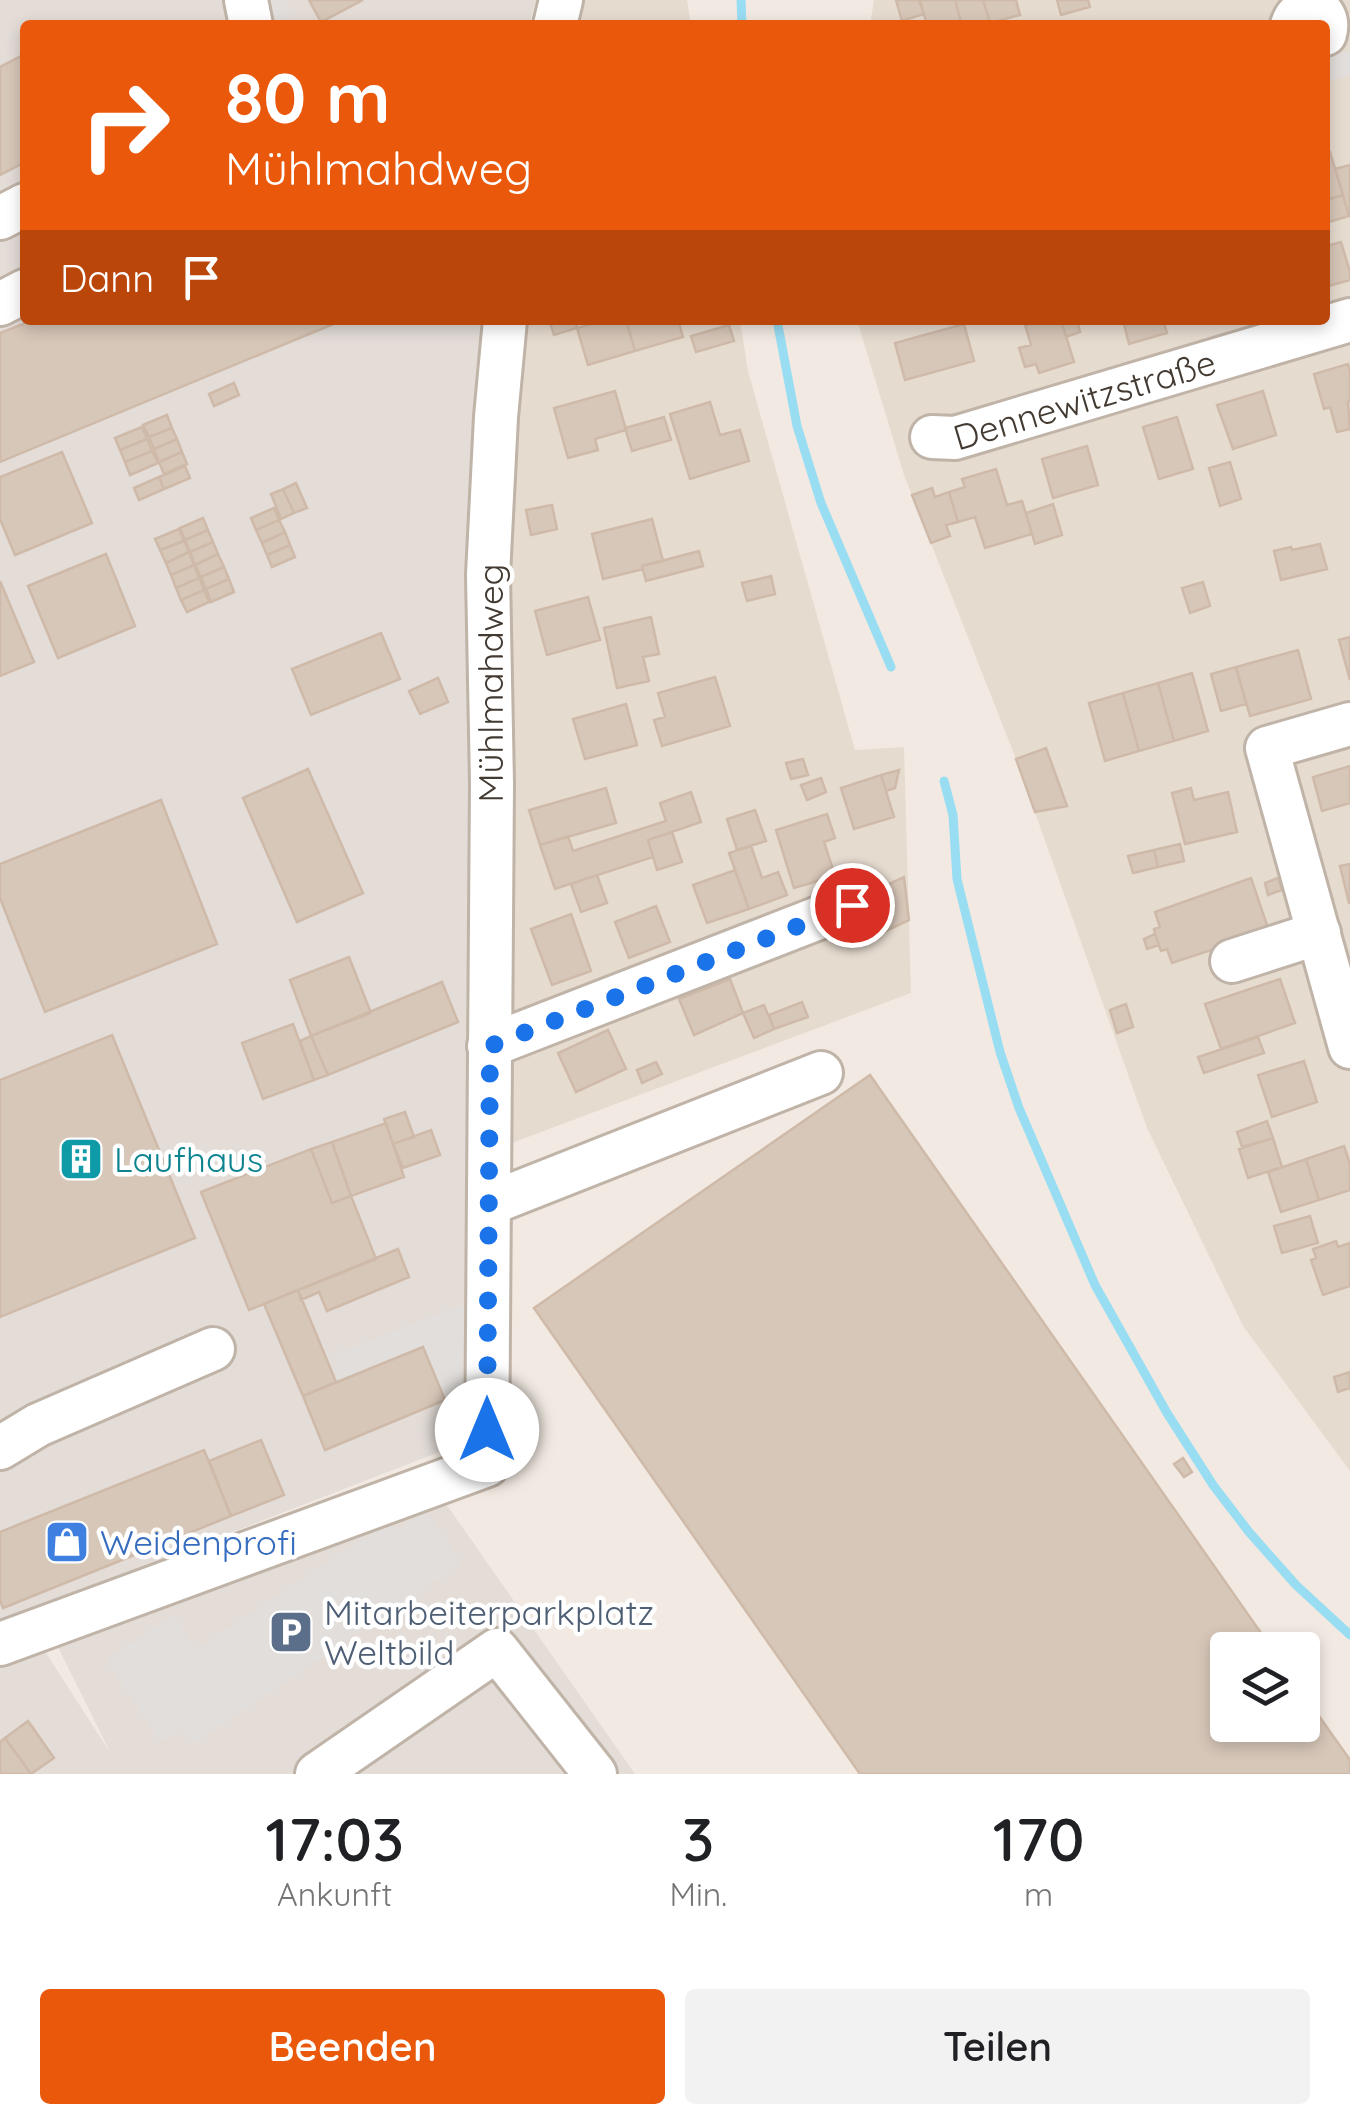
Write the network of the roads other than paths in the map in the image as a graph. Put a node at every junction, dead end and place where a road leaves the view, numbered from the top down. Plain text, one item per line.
1 (1350, 320) edge
2 (505, 325) edge
3 (932, 438) dead end
4 (1350, 724) edge
5 (852, 905) dead end
6 (1318, 933) junction
7 (1232, 961) dead end
8 (490, 1046) junction
9 (1350, 1047) edge
10 (821, 1073) dead end
11 (488, 1204) junction
12 (214, 1349) dead end
13 (0, 1448) edge
14 (0, 1644) edge
15 (317, 1774) edge
16 (594, 1774) edge

1 - 3 street, Dennewitzstraße
2 - 8 street, Mühlmahdweg
4 - 6 street
5 - 8 street
6 - 7 street
6 - 9 street
8 - 11 street, Mühlmahdweg
10 - 11 street
11 - 14 street, Mühlmahdweg
12 - 13 street
15 - 16 street

